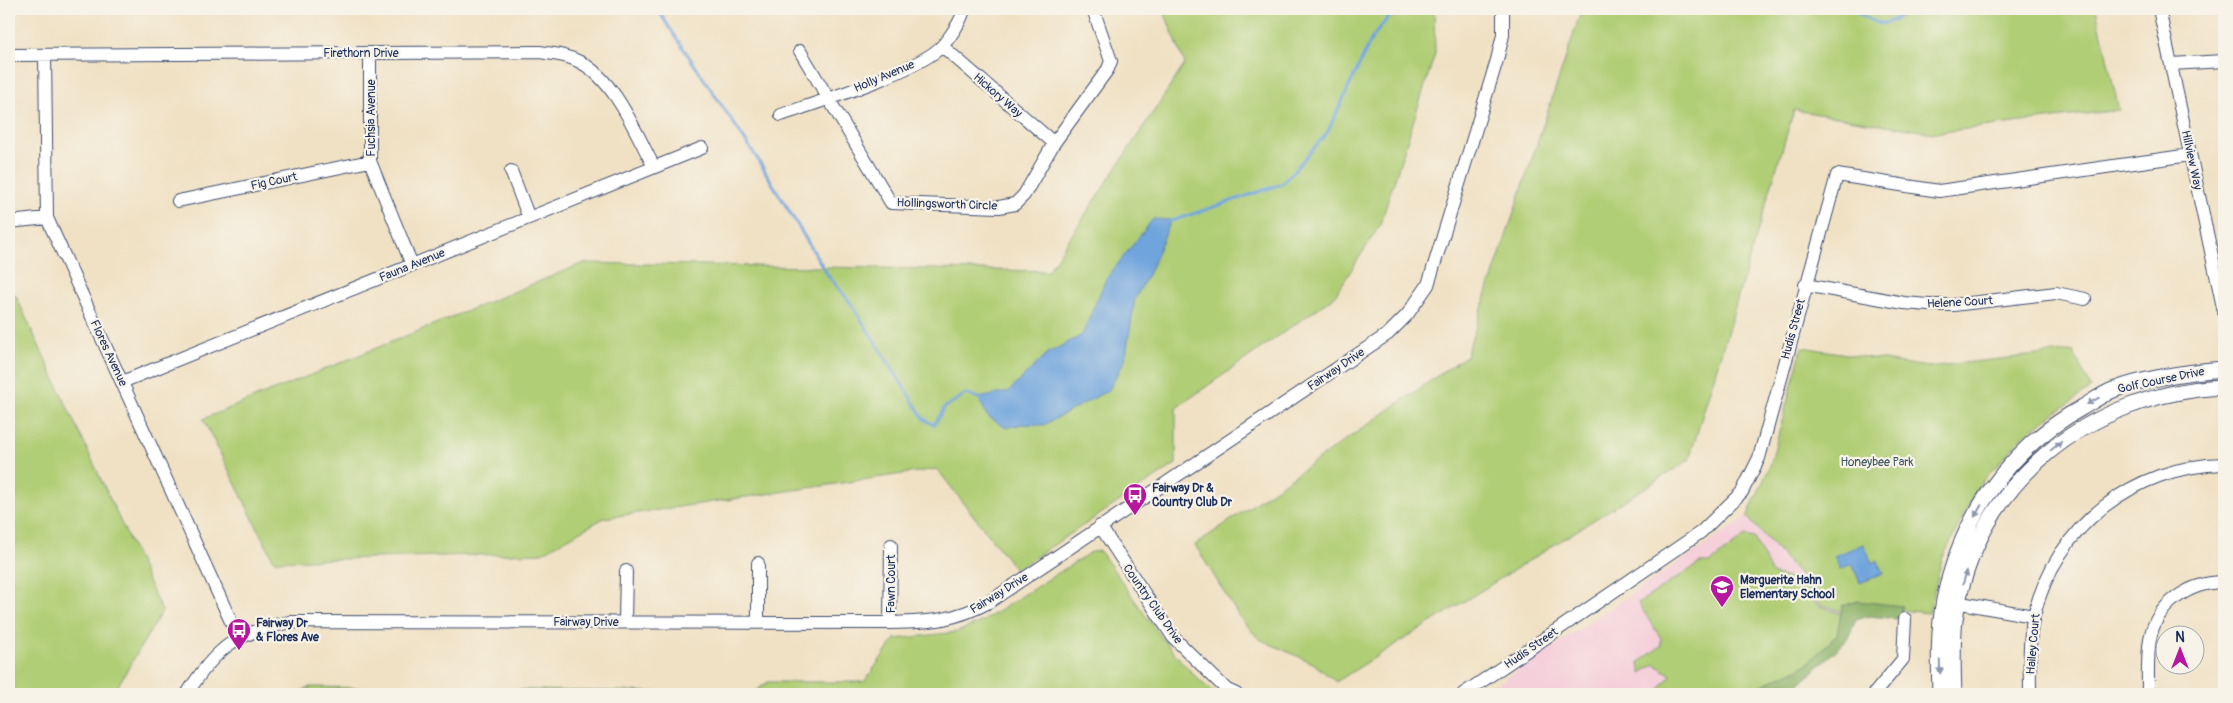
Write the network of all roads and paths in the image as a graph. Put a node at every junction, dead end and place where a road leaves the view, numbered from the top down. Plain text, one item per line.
1 (964, 9) edge
2 (1093, 9) edge
3 (1503, 9) edge
4 (2160, 9) edge
5 (942, 46) junction
6 (800, 51) dead end
7 (370, 53) junction
8 (9, 55) edge
9 (45, 55) junction
10 (2224, 61) edge
11 (2171, 64) junction
12 (828, 99) junction
13 (782, 115) dead end
14 (1054, 143) junction
15 (702, 148) dead end
16 (2190, 155) junction
17 (370, 161) junction
18 (654, 168) junction
19 (511, 171) dead end
20 (178, 201) dead end
21 (47, 218) junction
22 (529, 218) junction
23 (9, 222) edge
24 (412, 265) junction
25 (1805, 285) junction
26 (2085, 299) dead end
27 (2224, 312) edge
28 (2224, 369) edge
29 (122, 382) junction
30 (2224, 387) edge
31 (2224, 464) edge
32 (1100, 526) junction
33 (891, 545) dead end
34 (758, 562) dead end
35 (626, 571) dead end
36 (2224, 582) edge
37 (1951, 601) junction
38 (2034, 616) junction
39 (1905, 619) dead end
40 (625, 622) junction
41 (758, 622) junction
42 (890, 623) junction
43 (238, 637) junction
44 (187, 694) edge
45 (1236, 694) edge
46 (1463, 694) edge
47 (1874, 694) edge
48 (1940, 694) edge
49 (1954, 694) edge
50 (2030, 694) edge
51 (2148, 694) edge

1 - 5 street, Holly Avenue
2 - 14 street, Hollingsworth Circle
3 - 32 street, Fairway Drive
4 - 11 street, Hillview Way
5 - 12 street, Holly Avenue
5 - 14 street, Hickory Way
6 - 12 street
7 - 9 street, Firethorn Drive
7 - 17 street, Fuchsia Avenue
7 - 18 street, Firethorn Drive
8 - 9 street, Firethorn Drive
9 - 21 street, Flores Avenue
10 - 11 street
11 - 16 street, Hillview Way
12 - 13 street, Holly Avenue
12 - 14 street, Hollingsworth Circle
15 - 18 street, Fauna Avenue
16 - 25 street, Hudis Street
16 - 27 street, Hillview Way
17 - 20 street, Fig Court
17 - 24 street, Fuchsia Avenue
18 - 22 street, Fauna Avenue
19 - 22 street
21 - 23 street
21 - 29 street, Flores Avenue
22 - 24 street, Fauna Avenue
24 - 29 street, Fauna Avenue
25 - 26 street, Helene Court
25 - 46 street, Hudis Street
28 -> 37 street, Golf Course Drive
29 - 43 street, Flores Avenue
37 -> 30 street, Golf Course Drive
31 - 38 street, Hailey Court
32 - 42 street, Fairway Drive
32 - 45 street, Country Club Drive
33 - 42 street, Fawn Court
34 - 41 street
35 - 40 street
36 - 51 street
37 - 38 street
37 -> 48 street, Golf Course Drive
37 - 49 street, Golf Course Drive
38 - 50 street, Hailey Court
39 - 47 street
40 - 41 street, Fairway Drive
40 - 43 street, Fairway Drive
41 - 42 street, Fairway Drive
43 - 44 street, Fairway Drive

